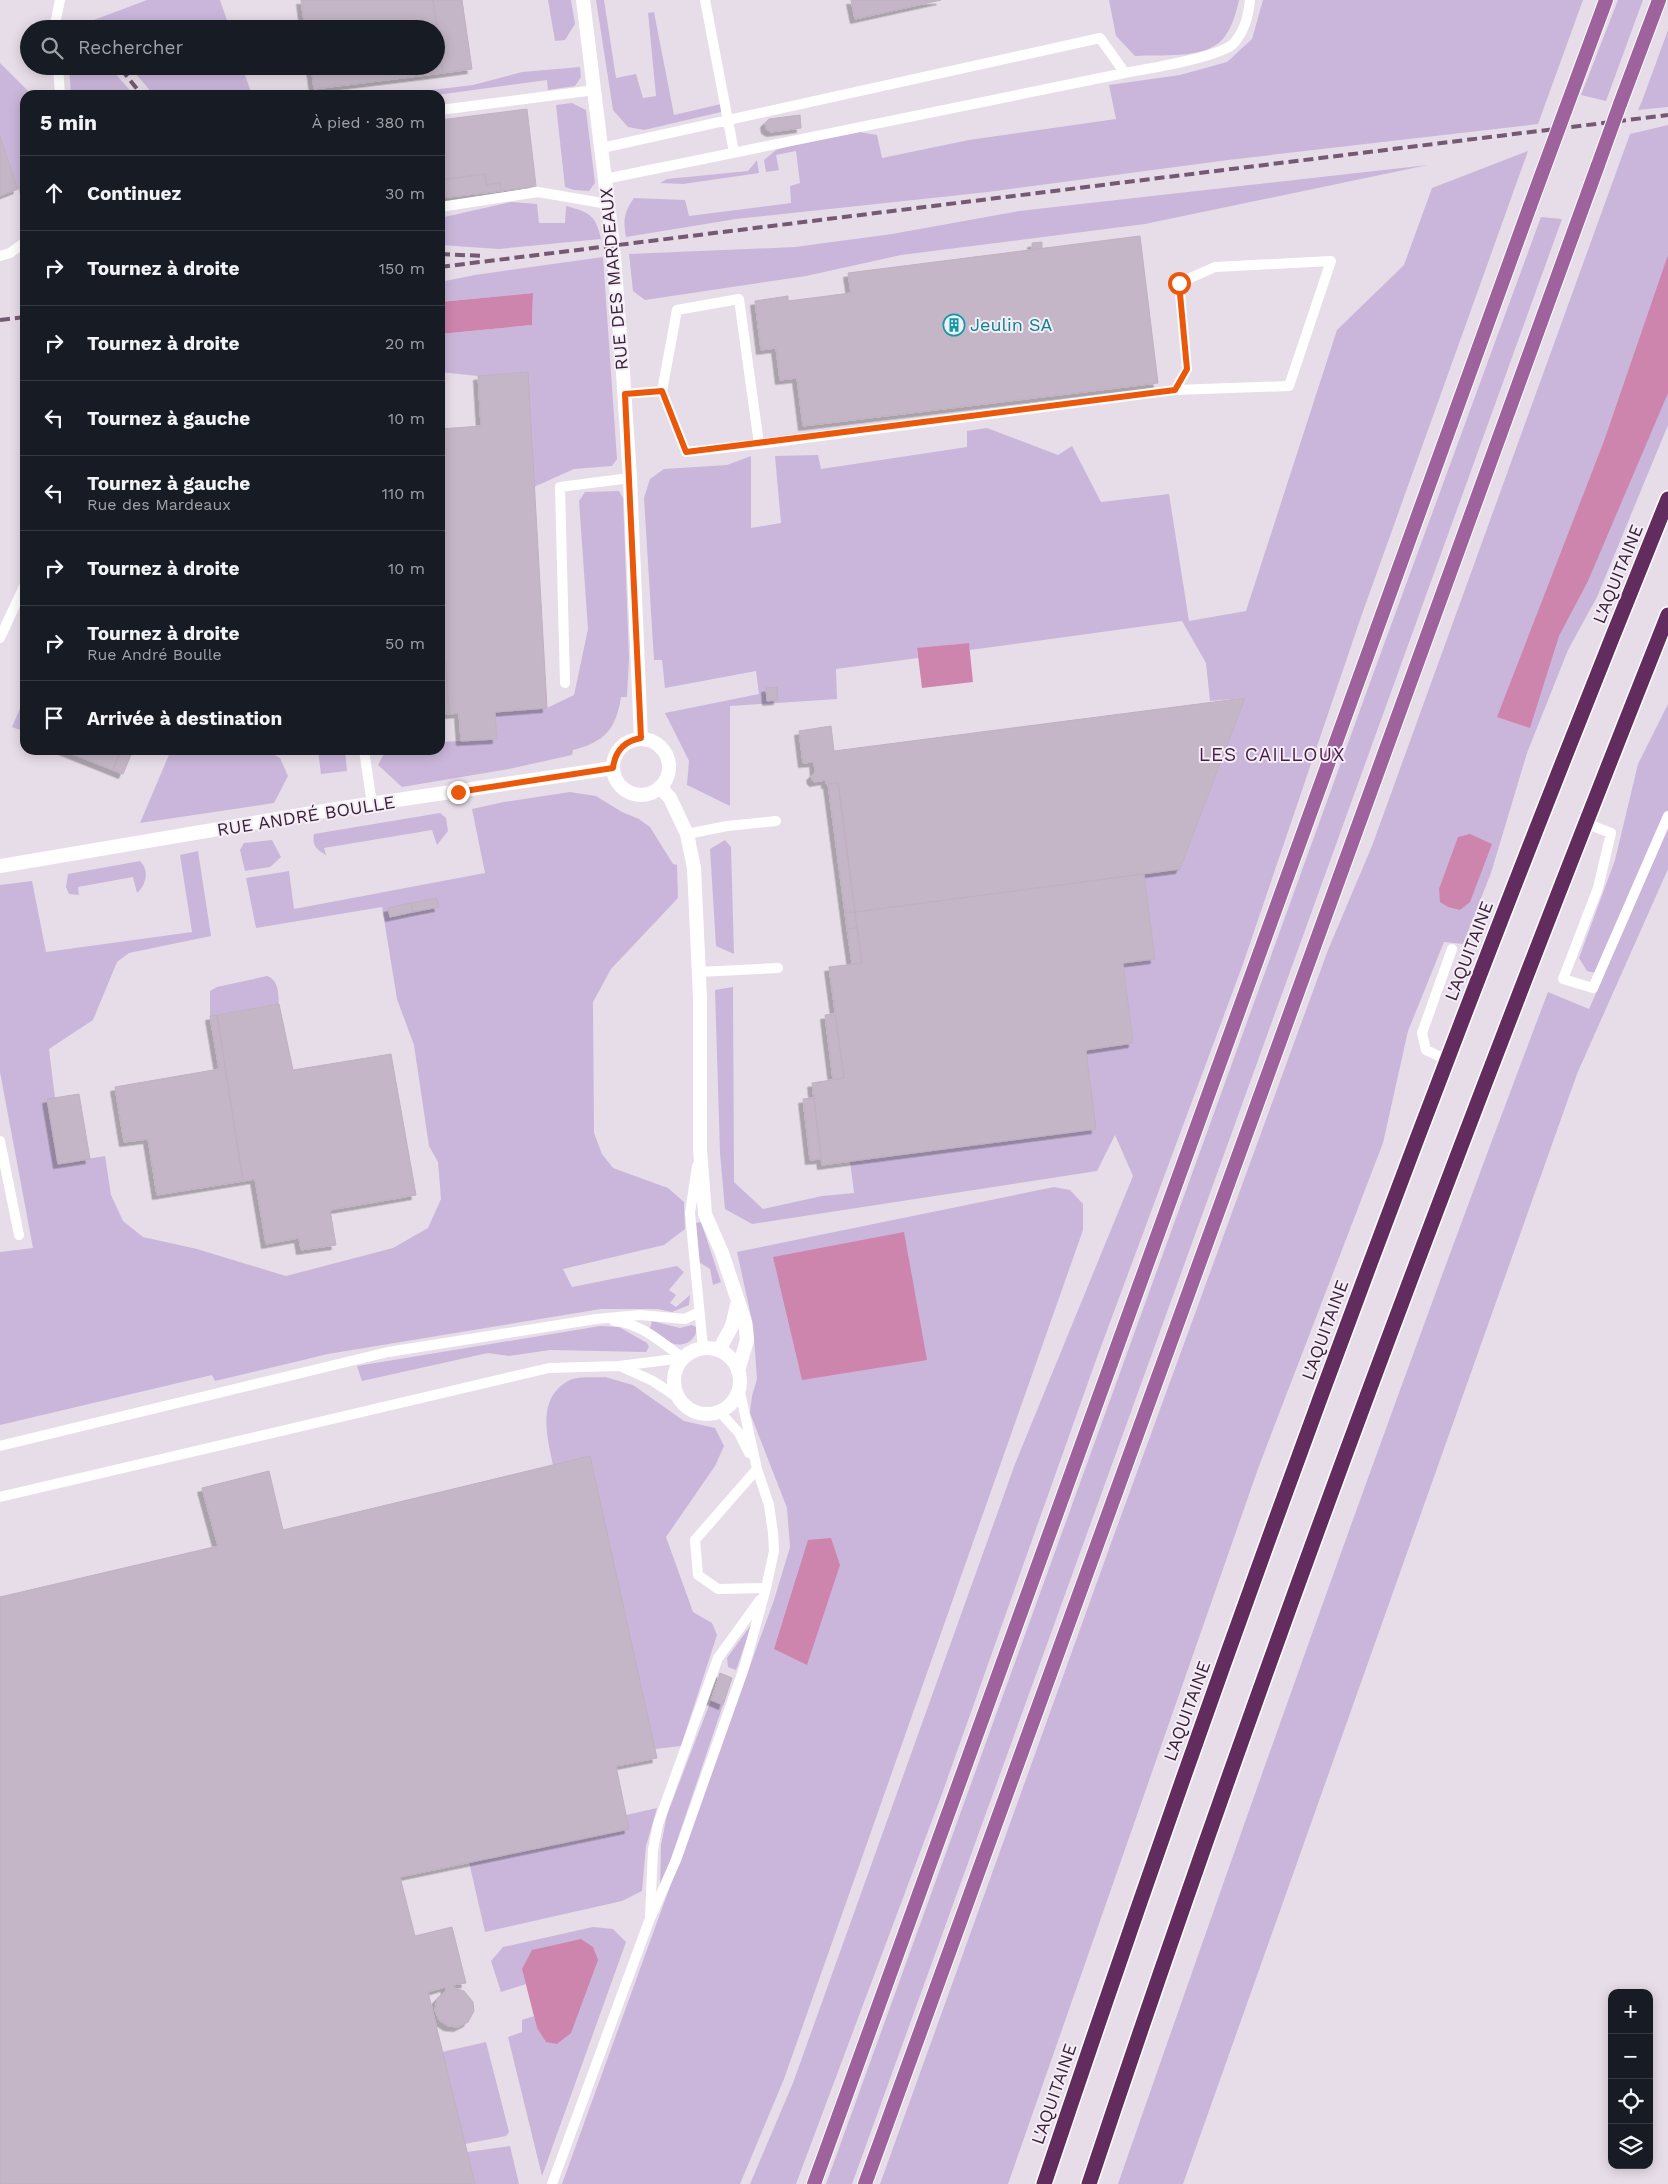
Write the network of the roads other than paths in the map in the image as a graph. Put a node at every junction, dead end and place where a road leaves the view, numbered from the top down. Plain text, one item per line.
1 (60, 0) edge
2 (583, 0) edge
3 (705, 0) edge
4 (1250, 0) edge
5 (1606, 0) edge
6 (1659, 0) edge
7 (56, 20) edge
8 (1125, 73) junction
9 (59, 75) edge
10 (60, 90) edge
11 (595, 90) junction
12 (445, 109) edge
13 (728, 120) junction
14 (602, 148) junction
15 (734, 152) junction
16 (605, 179) junction
17 (608, 204) junction
18 (445, 206) edge
19 (20, 246) edge
20 (0, 256) edge
21 (1175, 390) junction
22 (662, 391) junction
23 (625, 394) junction
24 (759, 444) junction
25 (630, 478) junction
26 (1668, 500) edge
27 (20, 595) edge
28 (1668, 615) edge
29 (0, 638) edge
30 (565, 683) dead end
31 (641, 738) junction
32 (365, 755) edge
33 (613, 768) junction
34 (660, 787) junction
35 (372, 804) junction
36 (1668, 816) edge
37 (776, 821) dead end
38 (1585, 823) junction
39 (686, 834) junction
40 (0, 866) edge
41 (1452, 949) dead end
42 (778, 968) dead end
43 (698, 972) junction
44 (1447, 1060) junction
45 (0, 1141) edge
46 (700, 1150) junction
47 (19, 1235) dead end
48 (738, 1305) junction
49 (699, 1312) junction
50 (596, 1319) junction
51 (703, 1348) junction
52 (718, 1350) junction
53 (683, 1358) junction
54 (619, 1366) junction
55 (738, 1371) junction
56 (739, 1388) junction
57 (680, 1399) junction
58 (719, 1411) junction
59 (0, 1446) edge
60 (756, 1469) junction
61 (0, 1497) edge
62 (766, 1588) junction
63 (649, 1921) junction
64 (552, 2184) edge
65 (814, 2184) edge
66 (865, 2184) edge
67 (1044, 2184) edge
68 (1089, 2184) edge

1 - 7 lane
2 - 11 street, RUE DES MARDEAUX
3 - 13 lane
4 - 8 lane
5 - 65 main road, bridge
6 - 66 main road, bridge
8 - 13 lane
8 - 15 lane
9 - 10 lane
11 - 12 lane
11 - 14 street, RUE DES MARDEAUX
13 - 14 lane
13 - 15 lane
14 - 16 street, RUE DES MARDEAUX
15 - 16 lane
16 - 17 street, RUE DES MARDEAUX
17 - 18 lane
17 - 23 street, RUE DES MARDEAUX
19 - 20 lane
21 - 21 lane
21 - 24 lane
22 - 23 lane
22 - 24 lane
22 - 24 lane
23 - 25 street, RUE DES MARDEAUX
25 - 30 lane
25 - 31 street, RUE DES MARDEAUX
26 - 44 highway, L'AQUITAINE
27 - 29 lane
28 - 38 highway
31 - 33 street
31 - 34 street
32 - 35 lane
33 - 34 street
33 - 35 street, RUE ANDRÉ BOULLE
34 - 39 street
35 - 40 street, RUE ANDRÉ BOULLE
36 - 38 lane
37 - 39 lane
38 - 68 highway
39 - 43 street
41 - 44 lane
42 - 43 lane
43 - 46 street
44 - 67 highway, L'AQUITAINE
45 - 47 lane
46 - 48 street
46 - 49 lane
48 - 52 street
48 - 55 street
49 - 50 lane
49 - 51 lane
50 - 53 lane
50 - 59 lane
51 - 52 street
51 - 53 street
52 - 55 street
53 - 54 lane
53 - 57 street
54 - 57 lane
54 - 61 lane
55 - 56 street
56 - 58 street
56 - 60 lane
57 - 58 street
58 - 60 lane
60 - 62 lane
60 - 62 lane
62 - 63 lane
62 - 63 lane
63 - 64 lane

